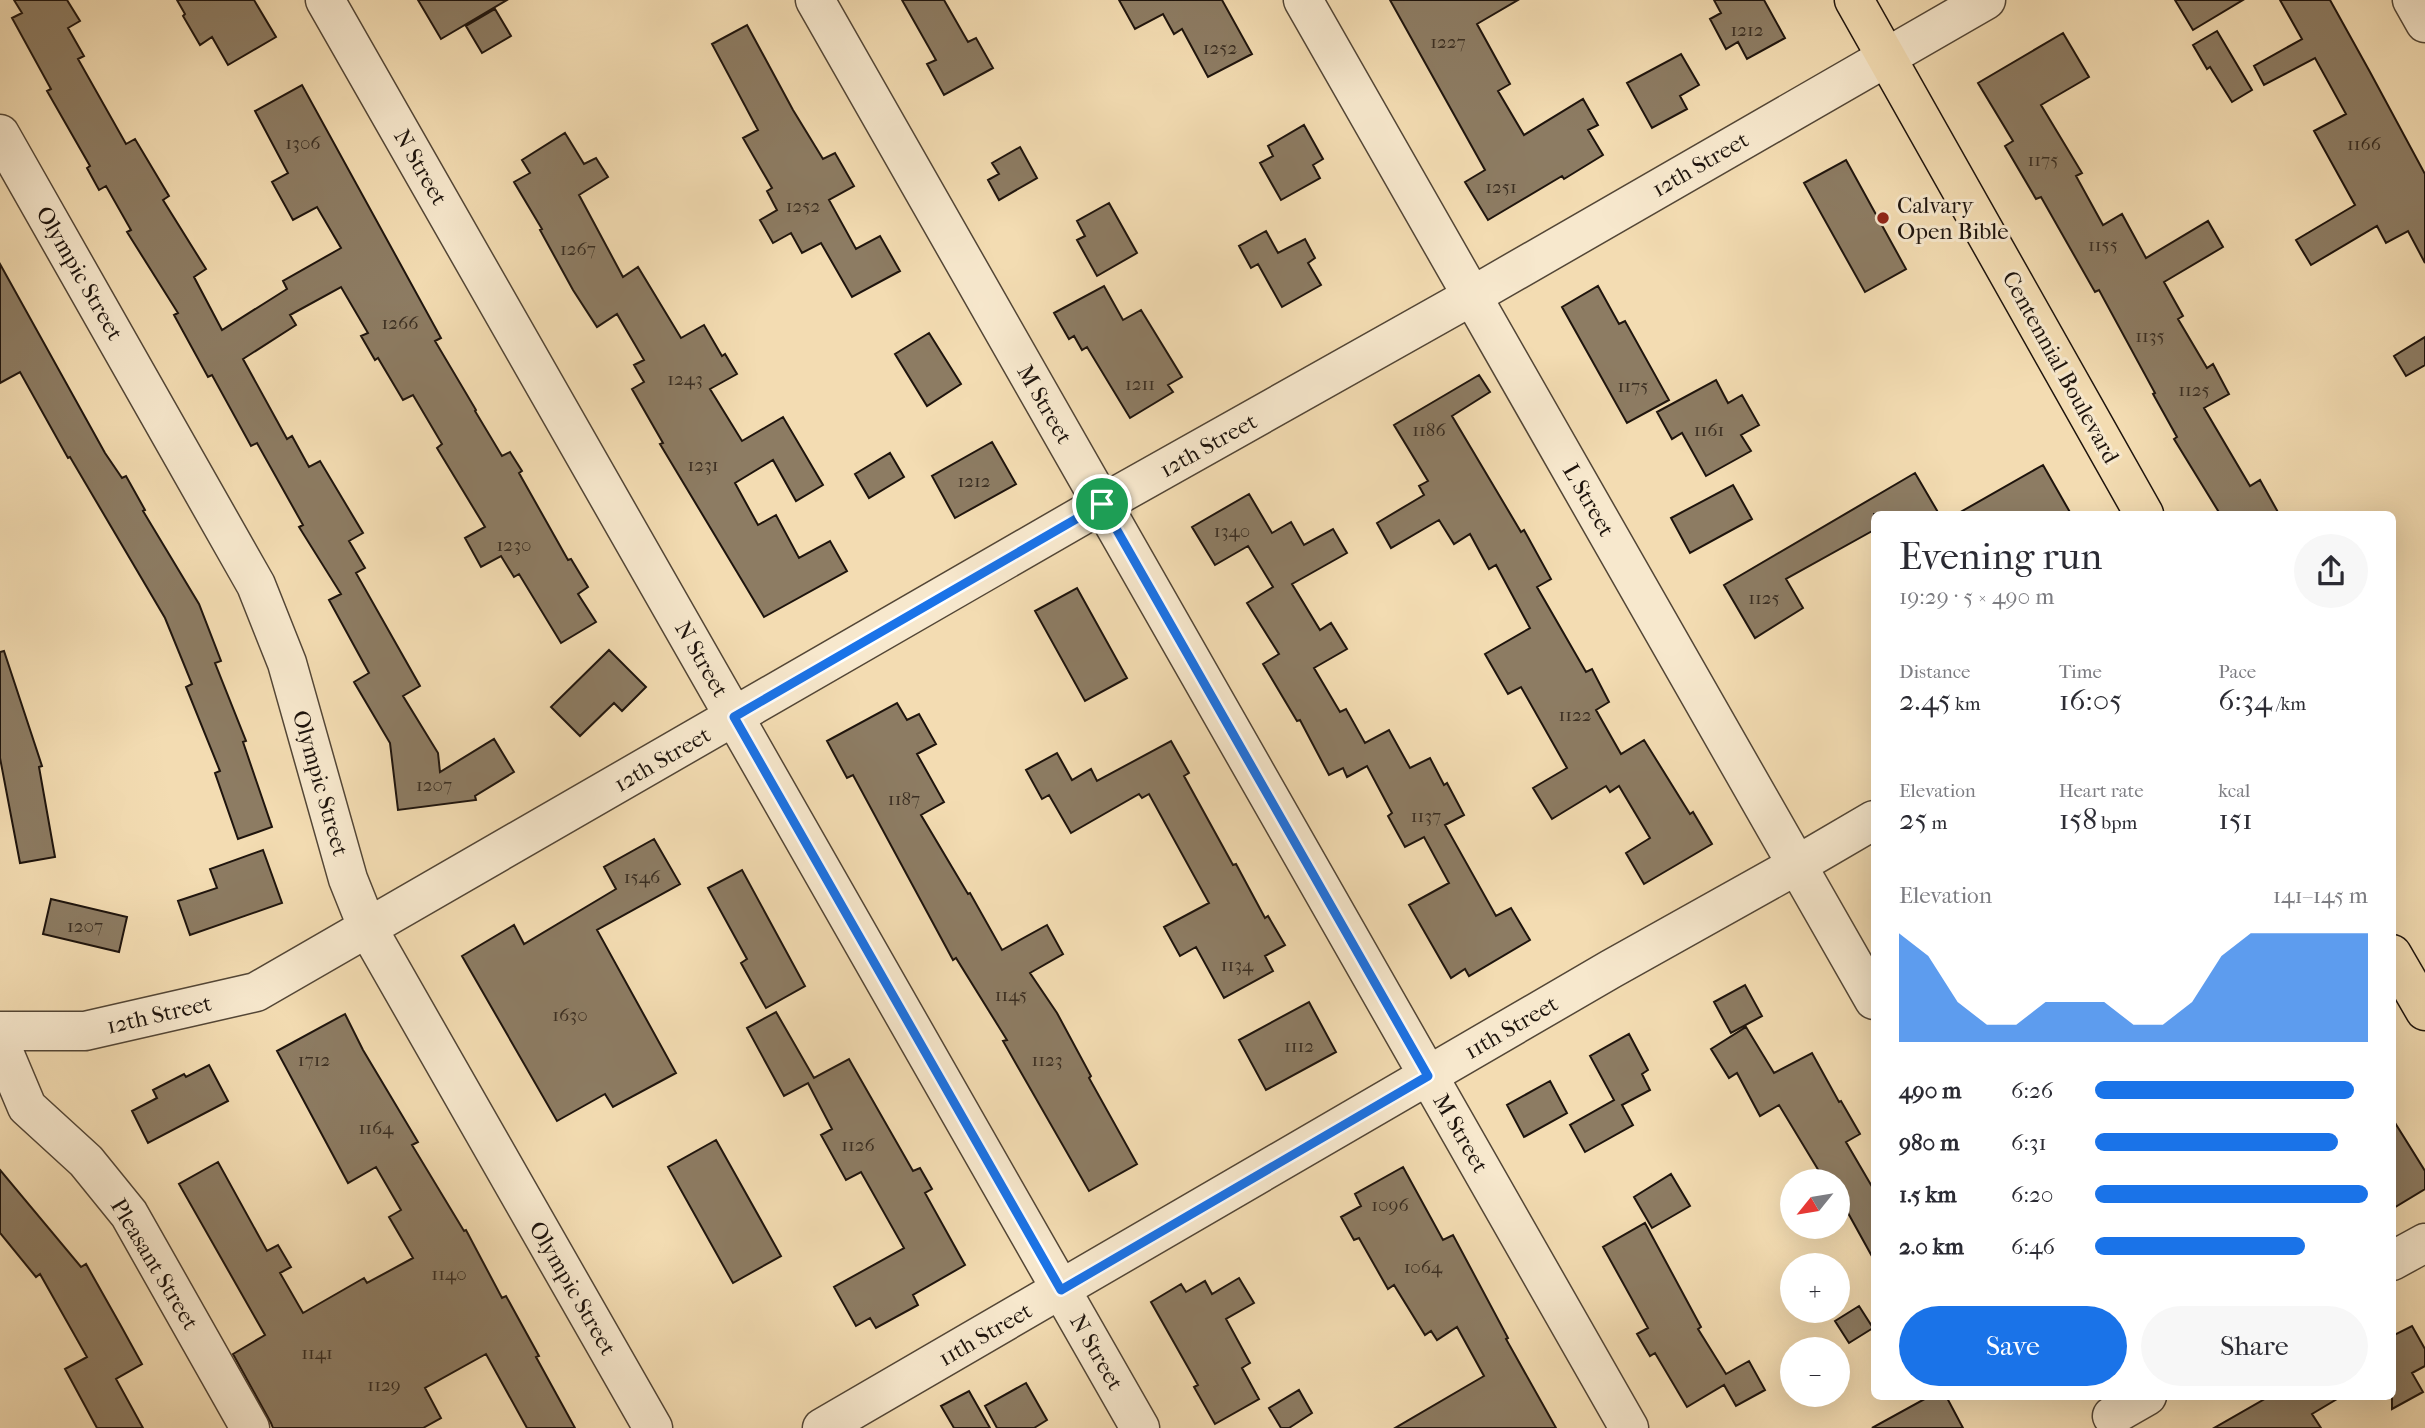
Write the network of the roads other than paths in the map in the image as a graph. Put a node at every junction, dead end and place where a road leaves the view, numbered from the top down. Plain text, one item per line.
1 (326, 0) edge
2 (815, 0) edge
3 (1303, 0) edge
4 (1854, 0) edge
5 (1986, 0) edge
6 (2412, 0) edge
7 (2425, 23) edge
8 (1887, 58) junction
9 (0, 134) edge
10 (1472, 296) junction
11 (1102, 504) junction
12 (2142, 511) edge
13 (734, 717) junction
14 (1871, 822) edge
15 (1797, 865) junction
16 (368, 929) junction
17 (2396, 961) edge
18 (1871, 995) edge
19 (2425, 1011) edge
20 (0, 1031) edge
21 (0, 1043) edge
22 (1428, 1076) junction
23 (2425, 1243) edge
24 (2396, 1259) edge
25 (1061, 1290) junction
26 (2138, 1400) edge
27 (2110, 1413) edge
28 (250, 1428) edge
29 (653, 1428) edge
30 (822, 1428) edge
31 (1140, 1428) edge
32 (1629, 1428) edge

1 - 13 street, N Street
2 - 11 street, M Street
3 - 10 street, L Street
4 - 8 main road, Centennial Boulevard
5 - 8 street, 12th Street
6 - 7 street
8 - 10 street, 12th Street
8 - 12 main road, Centennial Boulevard
9 - 16 street, Olympic Street
10 - 11 street, 12th Street
10 - 15 street, L Street
11 - 13 street, 12th Street
11 - 22 street, M Street
13 - 16 street, 12th Street
13 - 25 street, N Street
14 - 15 street, 11th Street
15 - 18 street, L Street
15 - 22 street, 11th Street
16 - 20 street, 12th Street
16 - 29 street, Olympic Street
17 - 19 main road
21 - 28 street, Pleasant Street
22 - 25 street, 11th Street
22 - 32 street, M Street
23 - 24 street
25 - 30 street, 11th Street
25 - 31 street, N Street
26 - 27 street

